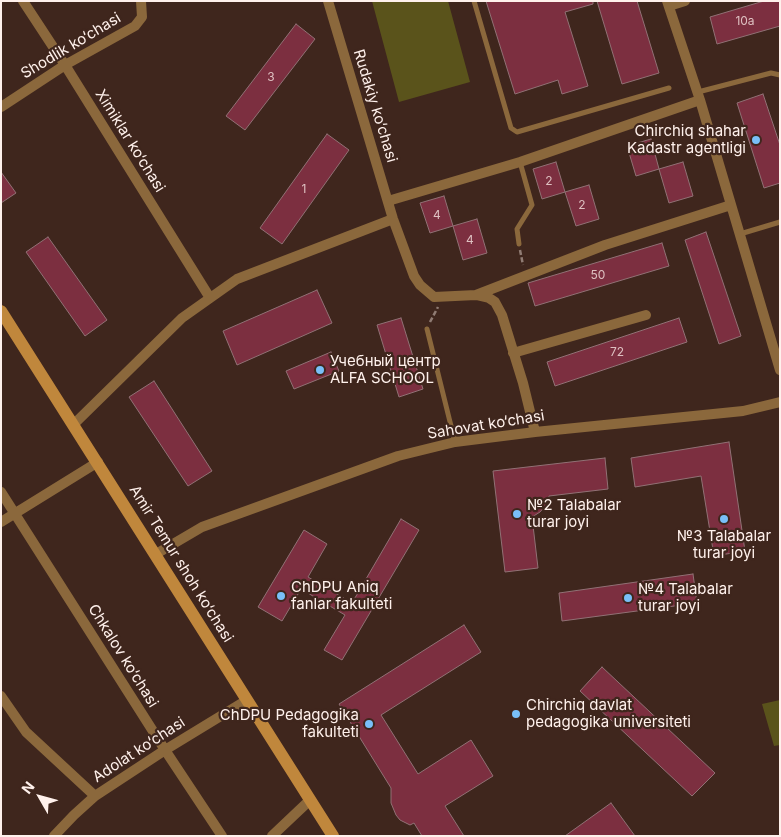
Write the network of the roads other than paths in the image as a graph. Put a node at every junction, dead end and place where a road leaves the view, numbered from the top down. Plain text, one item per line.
1 (23, 1) edge
2 (140, 1) edge
3 (328, 1) edge
4 (474, 1) edge
5 (685, 1) edge
6 (668, 4) edge
7 (65, 65) junction
8 (780, 75) edge
9 (669, 88) dead end
10 (699, 96) junction
11 (1, 107) edge
12 (520, 162) junction
13 (388, 201) junction
14 (731, 205) junction
15 (394, 219) junction
16 (780, 222) edge
17 (740, 234) junction
18 (519, 244) road end
19 (476, 295) junction
20 (210, 298) junction
21 (1, 311) edge
22 (646, 315) dead end
23 (427, 329) road end
24 (514, 353) junction
25 (780, 370) edge
26 (780, 402) edge
27 (74, 424) junction
28 (535, 432) junction
29 (455, 442) junction
30 (98, 462) junction
31 (1, 492) edge
32 (14, 513) junction
33 (1, 522) edge
34 (156, 554) junction
35 (1, 696) edge
36 (247, 700) junction
37 (165, 750) junction
38 (95, 796) junction
39 (310, 800) junction
40 (54, 836) edge
41 (222, 836) edge
42 (272, 836) edge
43 (333, 836) edge

1 - 7 street, Ximiklar ko‘chasi
2 - 7 street, Shodlik ko‘chasi
3 - 13 street, Rudakiy ko‘chasi
4 - 9 lane
5 - 6 street
6 - 10 street
7 - 11 street, Shodlik ko‘chasi
7 - 20 street, Ximiklar ko‘chasi
8 - 10 lane
10 - 12 street
10 - 14 street
12 - 13 street
12 - 18 lane
13 - 15 street, Rudakiy ko‘chasi
14 - 17 street
14 - 19 street
15 - 19 street, Rudakiy ko‘chasi
15 - 20 street
16 - 17 lane
17 - 25 street
19 - 24 street
20 - 27 street
21 - 27 main road, Amir Temur shoh ko‘chasi
22 - 24 street
23 - 29 lane
24 - 28 street
26 - 28 street, Sahovat ko‘chasi
27 - 30 main road, Amir Temur shoh ko‘chasi
28 - 29 street, Sahovat ko‘chasi
29 - 34 street, Sahovat ko‘chasi
30 - 32 street
30 - 34 main road, Amir Temur shoh ko‘chasi
31 - 32 street, Chkalov ko‘chasi
32 - 33 street
32 - 37 street, Chkalov ko‘chasi
34 - 36 main road, Amir Temur shoh ko‘chasi
35 - 38 street
36 - 37 street, Adolat ko‘chasi
36 - 39 main road, Amir Temur shoh ko‘chasi
37 - 38 street, Adolat ko‘chasi
37 - 41 street, Chkalov ko‘chasi
38 - 40 street, Adolat ko‘chasi
39 - 42 street
39 - 43 main road, Amir Temur shoh ko‘chasi

